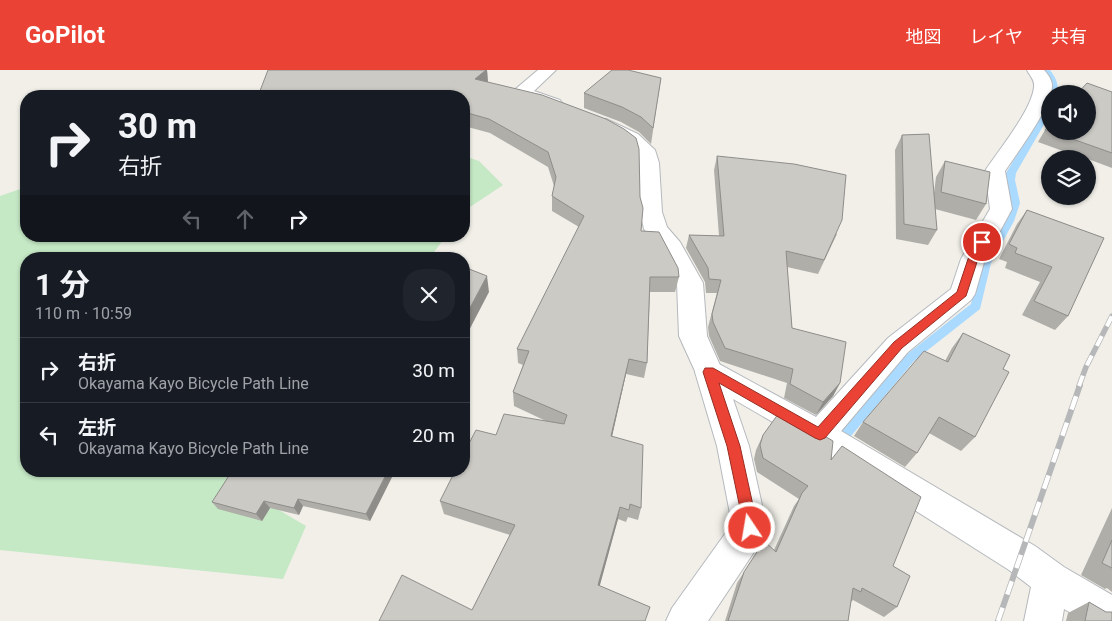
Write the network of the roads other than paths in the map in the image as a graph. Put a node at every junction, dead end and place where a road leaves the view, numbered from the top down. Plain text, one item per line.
1 (548, 70) edge
2 (1035, 70) edge
3 (709, 372) junction
4 (820, 434) junction
5 (1051, 580) junction
6 (1112, 616) edge
7 (685, 621) edge
8 (1043, 621) edge

1 - 3 main road
2 - 4 main road
3 - 4 main road
3 - 7 main road
4 - 5 main road
5 - 6 main road
5 - 8 main road

